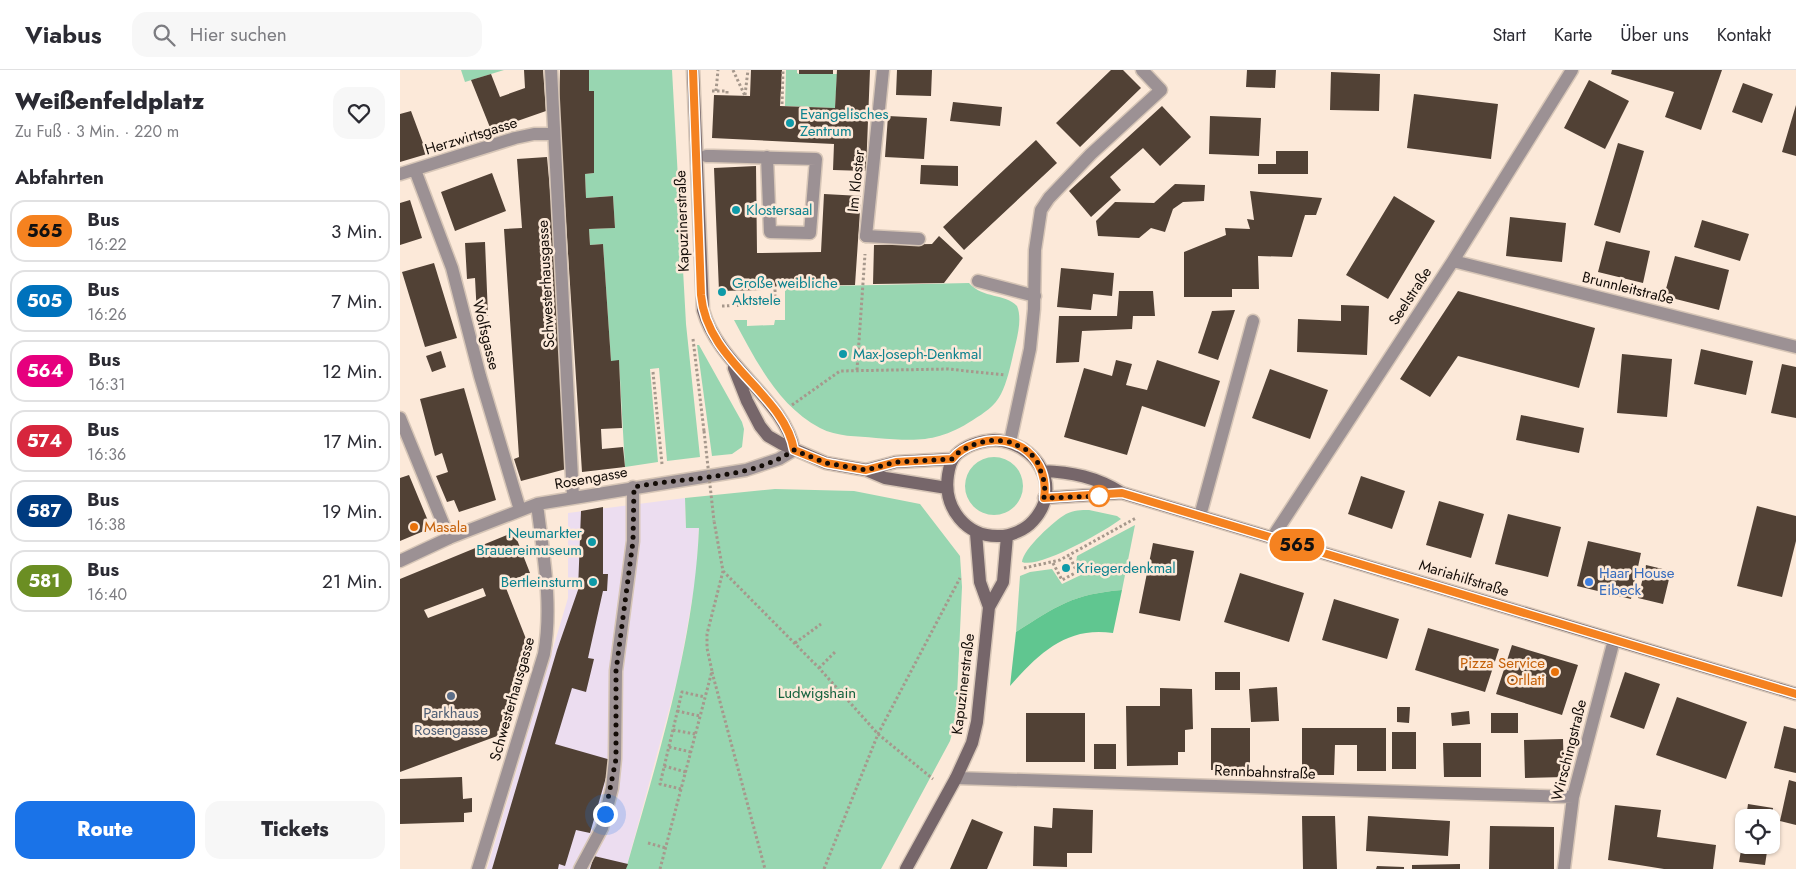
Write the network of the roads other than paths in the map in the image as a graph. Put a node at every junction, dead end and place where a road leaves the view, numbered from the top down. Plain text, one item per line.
1 (551, 70) edge
2 (693, 70) edge
3 (883, 70) edge
4 (1142, 70) edge
5 (1572, 70) edge
6 (553, 134) junction
7 (706, 156) dead end
8 (767, 157) junction
9 (415, 170) junction
10 (400, 174) edge
11 (918, 239) dead end
12 (1453, 261) junction
13 (978, 281) dead end
14 (1035, 296) junction
15 (1253, 322) dead end
16 (1796, 347) edge
17 (732, 363) junction
18 (400, 418) edge
19 (1010, 442) junction
20 (794, 450) junction
21 (952, 459) junction
22 (866, 470) junction
23 (1042, 471) junction
24 (634, 487) junction
25 (947, 488) junction
26 (1122, 493) junction
27 (573, 497) junction
28 (1044, 498) junction
29 (537, 504) junction
30 (520, 510) junction
31 (1200, 516) junction
32 (976, 533) junction
33 (1007, 536) junction
34 (449, 538) junction
35 (1272, 538) junction
36 (400, 562) edge
37 (989, 607) junction
38 (1614, 640) junction
39 (1796, 694) edge
40 (956, 778) junction
41 (1573, 796) junction
42 (478, 869) edge
43 (580, 869) edge
44 (906, 869) edge
45 (1564, 869) edge

1 - 6 street, Schwesterhausgasse
2 - 17 street, Kapuzinerstraße
3 - 11 street, Im Kloster
4 - 14 street
5 - 12 street, Seelstraße
6 - 9 street, Herzwirtsgasse
6 - 27 street, Schwesterhausgasse
7 - 8 street
8 - 8 street
9 - 10 street, Herzwirtsgasse
9 - 30 street, Wolfsgasse
12 - 16 street, Brunnleitstraße
12 - 35 street, Seelstraße
13 - 14 street
14 - 19 street
15 - 31 street
17 - 20 street, Kapuzinerstraße
17 - 20 street, Kapuzinerstraße
18 - 34 street
19 - 21 street
19 - 23 street
20 - 22 street, Kapuzinerstraße
20 - 24 street, Rosengasse
21 - 22 street, Kapuzinerstraße
21 - 25 street
22 - 25 street, Kapuzinerstraße
23 - 26 street, Mariahilfstraße
23 - 28 street
24 - 27 street, Rosengasse
24 - 43 street
25 - 32 street
26 - 28 street, Mariahilfstraße
26 - 31 street, Mariahilfstraße
27 - 29 street, Rosengasse
28 - 33 street
29 - 30 street, Rosengasse
29 - 42 street, Schwesterhausgasse
30 - 34 street, Rosengasse
31 - 35 street, Mariahilfstraße
32 - 33 street
32 - 37 street, Kapuzinerstraße
33 - 37 street, Kapuzinerstraße
34 - 36 street, Rosengasse
35 - 38 street, Mariahilfstraße
37 - 40 street, Kapuzinerstraße
38 - 39 street, Mariahilfstraße
38 - 41 street, Wirschingstraße
40 - 41 street, Rennbahnstraße
40 - 44 street, Kapuzinerstraße
41 - 45 street, Wirschingstraße

